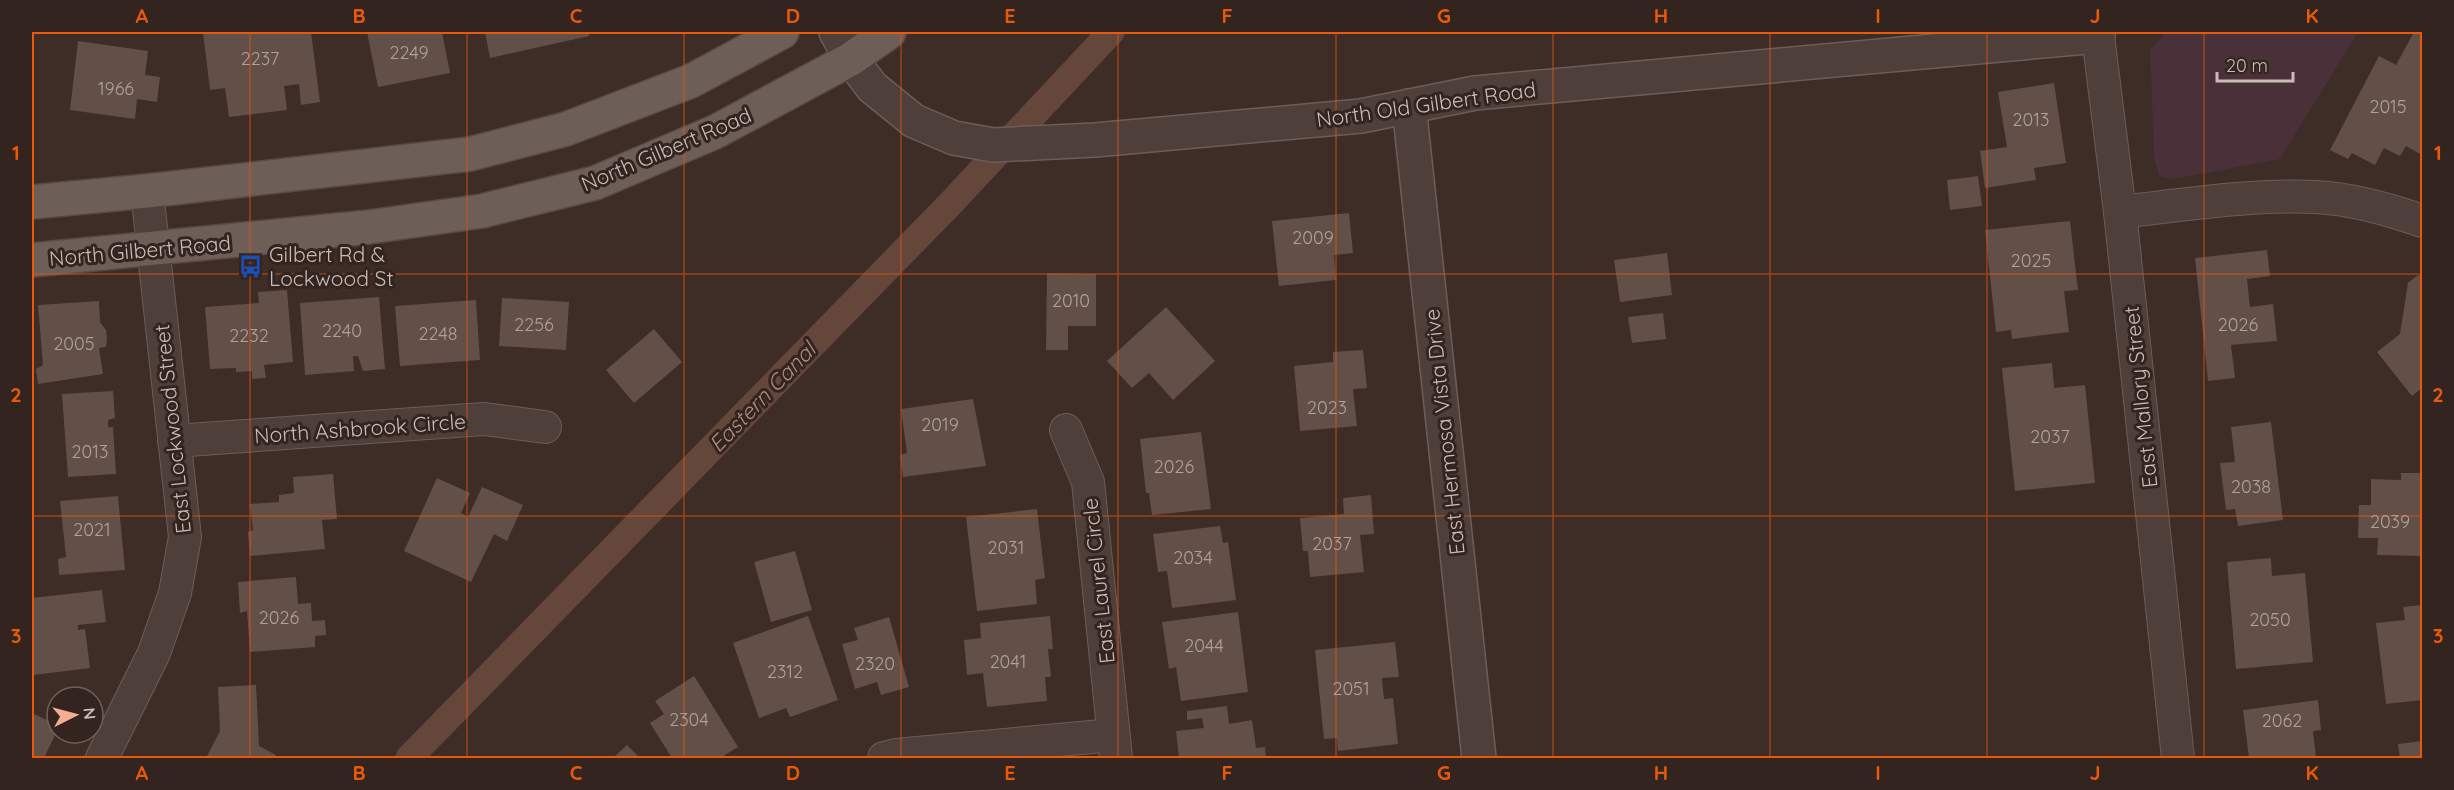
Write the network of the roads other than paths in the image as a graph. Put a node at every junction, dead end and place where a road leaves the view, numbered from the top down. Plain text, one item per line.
1 (782, 32) edge
2 (889, 32) edge
3 (2098, 36) joint
4 (843, 45) edge
5 (1409, 106) junction
6 (147, 191) junction
7 (32, 202) edge
8 (2120, 212) junction
9 (2422, 221) edge
10 (153, 248) junction
11 (32, 259) edge
12 (545, 427) dead end
13 (1066, 430) dead end
14 (174, 441) junction
15 (1114, 747) edge
16 (102, 759) edge
17 (884, 759) edge
18 (1479, 759) edge
19 (2178, 759) edge

1 - 6 main road
2 - 4 main road, North Gilbert Road
3 - 5 street, North Old Gilbert Road
3 - 8 street, East Mallory Street
4 - 5 street, North Old Gilbert Road
4 - 10 main road, North Gilbert Road
5 - 18 street, East Hermosa Vista Drive
6 - 7 main road
6 - 10 street, East Lockwood Street
8 - 9 street
8 - 19 street, East Mallory Street
10 - 11 main road, North Gilbert Road
10 - 14 street, East Lockwood Street
12 - 14 street, North Ashbrook Circle
13 - 15 street, East Laurel Circle
14 - 16 street, East Lockwood Street
15 - 17 street

